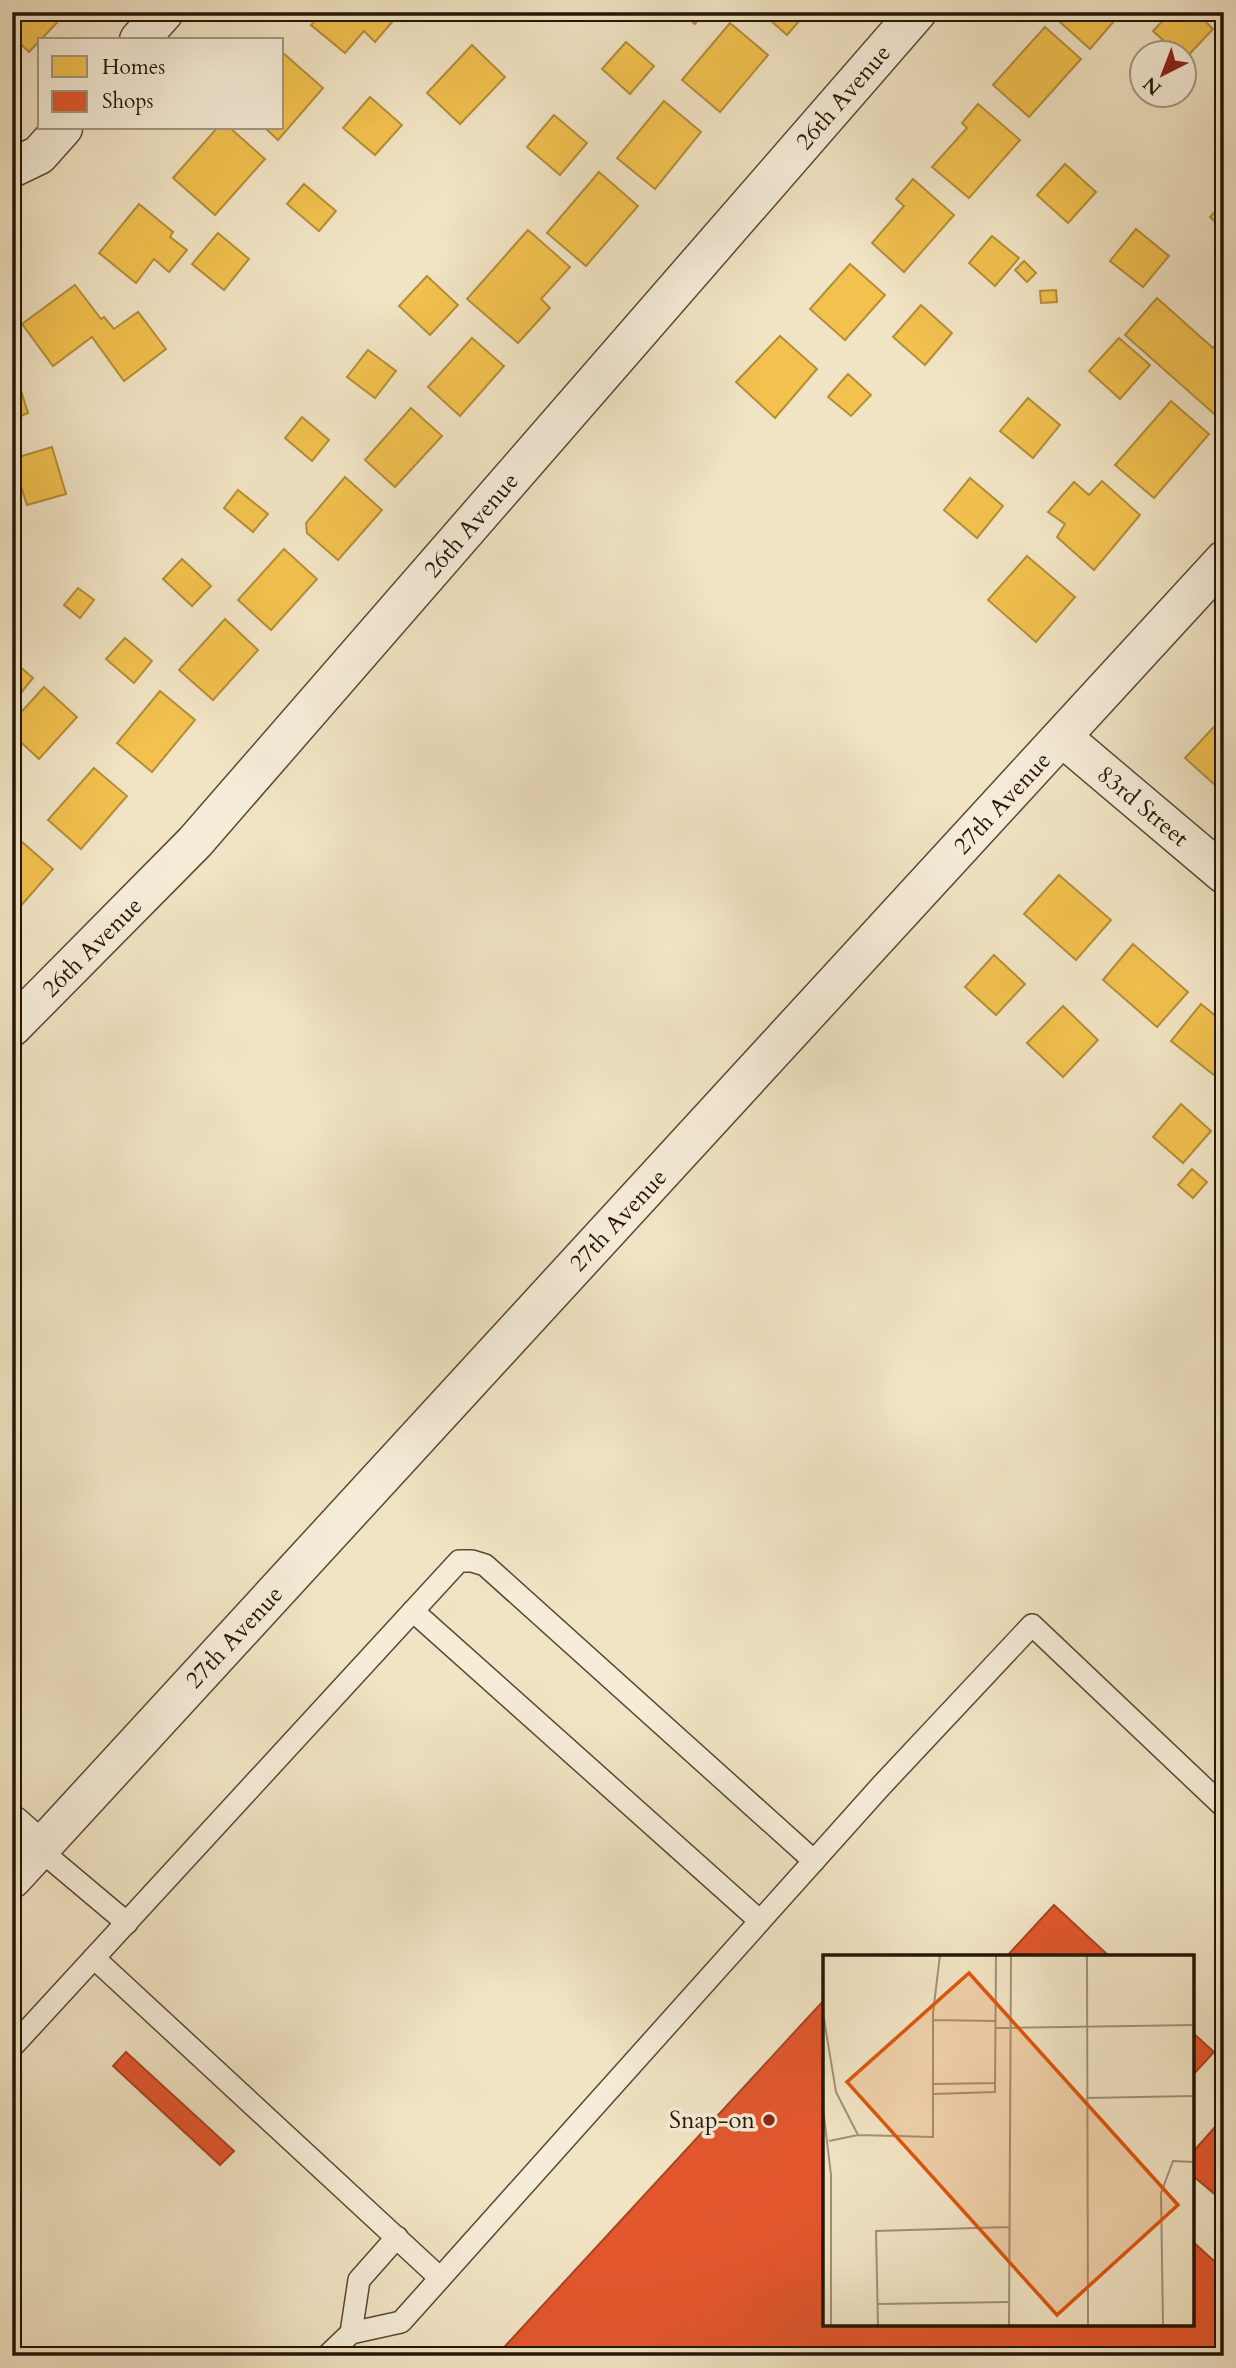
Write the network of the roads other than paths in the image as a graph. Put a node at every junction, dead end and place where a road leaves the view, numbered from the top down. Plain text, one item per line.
1 (164, 12) edge
2 (917, 12) edge
3 (141, 38) edge
4 (61, 130) edge
5 (12, 168) edge
6 (1224, 560) edge
7 (1062, 737) junction
8 (1224, 874) edge
9 (12, 1027) edge
10 (413, 1611) junction
11 (1224, 1807) edge
12 (26, 1837) edge
13 (814, 1861) junction
14 (12, 1879) edge
15 (760, 1921) junction
16 (127, 1923) junction
17 (94, 1958) junction
18 (12, 2047) edge
19 (397, 2237) junction
20 (440, 2278) junction
21 (351, 2333) junction
22 (327, 2356) edge

1 - 3 street
2 - 9 street, 26th Avenue
4 - 5 street
6 - 7 street, 27th Avenue
7 - 8 street, 83rd Street
7 - 12 street, 27th Avenue
10 - 13 lane
10 - 15 lane
10 - 16 lane
11 - 13 lane
12 - 14 street, 27th Avenue
12 - 16 lane
13 - 15 lane
15 - 20 lane
16 - 17 lane
17 - 18 lane
17 - 19 lane
19 - 20 lane
19 - 21 lane
20 - 21 lane
21 - 22 lane

